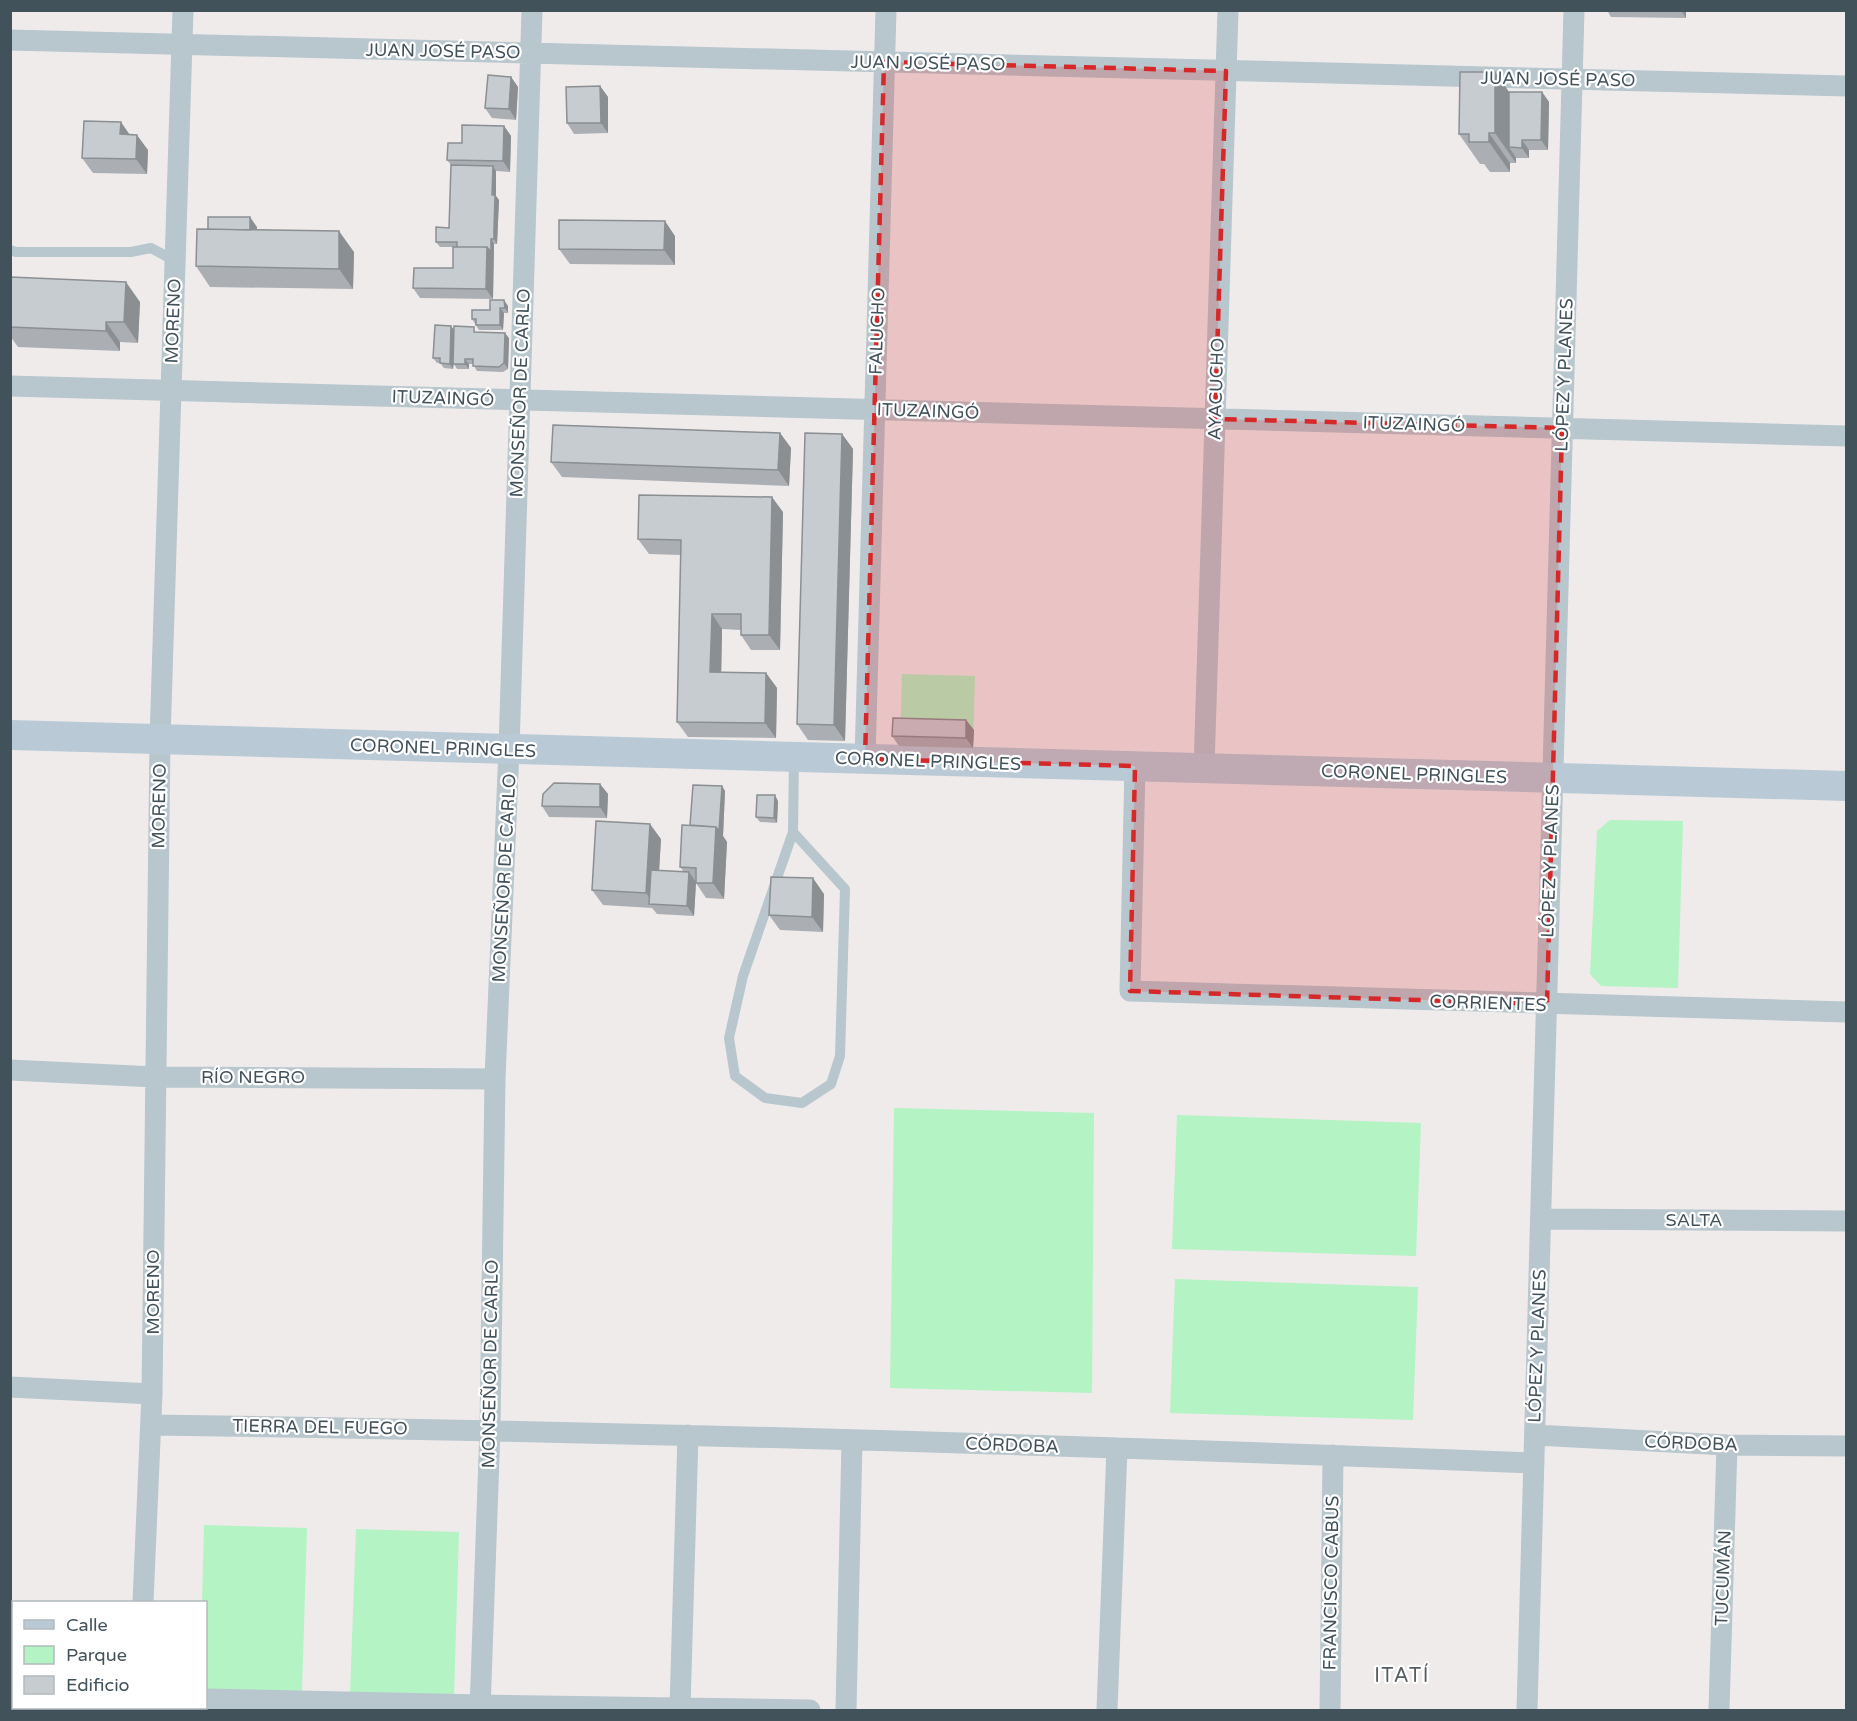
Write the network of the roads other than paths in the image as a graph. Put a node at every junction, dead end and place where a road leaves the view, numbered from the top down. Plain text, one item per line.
1 (183, 10) edge
2 (532, 10) edge
3 (886, 10) edge
4 (1228, 10) edge
5 (1574, 10) edge
6 (10, 40) edge
7 (182, 45) junction
8 (531, 53) junction
9 (884, 62) junction
10 (1226, 71) junction
11 (1572, 80) junction
12 (1846, 86) edge
13 (10, 250) edge
14 (175, 261) junction
15 (10, 386) edge
16 (171, 390) junction
17 (520, 400) junction
18 (874, 410) junction
19 (1215, 419) junction
20 (1562, 428) junction
21 (1846, 436) edge
22 (10, 735) edge
23 (160, 740) junction
24 (510, 749) junction
25 (794, 757) junction
26 (865, 759) junction
27 (1135, 766) junction
28 (1204, 768) junction
29 (1553, 778) junction
30 (1846, 786) edge
31 (794, 832) junction
32 (1547, 1004) junction
33 (1846, 1012) edge
34 (10, 1070) edge
35 (155, 1077) junction
36 (495, 1079) junction
37 (1541, 1219) junction
38 (1846, 1221) edge
39 (10, 1387) edge
40 (152, 1394) junction
41 (151, 1425) junction
42 (490, 1429) junction
43 (1535, 1435) junction
44 (688, 1436) junction
45 (852, 1441) junction
46 (1727, 1445) junction
47 (1846, 1446) edge
48 (1117, 1448) junction
49 (1333, 1455) junction
50 (1534, 1463) junction
51 (143, 1601) edge
52 (207, 1699) edge
53 (322, 1706) edge
54 (480, 1708) edge
55 (680, 1708) junction
56 (810, 1710) edge
57 (846, 1710) edge
58 (1107, 1710) edge
59 (1330, 1710) edge
60 (1527, 1710) edge
61 (1719, 1710) edge

1 - 7 street, MORENO
2 - 8 street, MONSEÑOR DE CARLO
3 - 9 street, FALUCHO
4 - 10 street, AYACUCHO
5 - 11 street, LÓPEZ Y PLANES
6 - 7 street, JUAN JOSÉ PASO
7 - 8 street, JUAN JOSÉ PASO
7 - 14 street, MORENO
8 - 9 street, JUAN JOSÉ PASO
8 - 17 street, MONSEÑOR DE CARLO
9 - 10 street, JUAN JOSÉ PASO
9 - 18 street, FALUCHO
10 - 11 street, JUAN JOSÉ PASO
10 - 19 street, AYACUCHO
11 - 12 street, JUAN JOSÉ PASO
11 - 20 street, LÓPEZ Y PLANES
13 - 14 lane
14 - 16 street, MORENO
15 - 16 street, ITUZAINGÓ
16 - 17 street, ITUZAINGÓ
16 - 23 street, MORENO
17 - 18 street, ITUZAINGÓ
17 - 24 street, MONSEÑOR DE CARLO
18 - 19 street, ITUZAINGÓ
18 - 26 street, FALUCHO
19 - 20 street, ITUZAINGÓ
19 - 28 street, AYACUCHO
20 - 21 street, ITUZAINGÓ
20 - 29 street, LÓPEZ Y PLANES
22 - 23 main road, CORONEL PRINGLES
23 - 24 main road, CORONEL PRINGLES
23 - 35 street, MORENO
24 - 25 main road, CORONEL PRINGLES
24 - 36 street, MONSEÑOR DE CARLO
25 - 26 main road, CORONEL PRINGLES
25 - 31 lane
26 - 27 main road, CORONEL PRINGLES
27 - 28 main road, CORONEL PRINGLES
27 - 32 street, CORRIENTES
28 - 29 main road, CORONEL PRINGLES
29 - 30 main road, CORONEL PRINGLES
29 - 32 street, LÓPEZ Y PLANES
31 - 31 lane
32 - 33 street, CORRIENTES
32 - 37 street, LÓPEZ Y PLANES
34 - 35 street, RÍO NEGRO
35 - 36 street, RÍO NEGRO
35 - 40 street, MORENO
36 - 42 street, MONSEÑOR DE CARLO
37 - 38 street, SALTA
37 - 43 street, LÓPEZ Y PLANES
39 - 40 street
40 - 41 street, MORENO
41 - 42 street, TIERRA DEL FUEGO
41 - 51 street, MORENO
42 - 44 street, CÓRDOBA
42 - 54 street, MONSEÑOR DE CARLO
43 - 46 street, CÓRDOBA
43 - 50 street, LÓPEZ Y PLANES
44 - 45 street, CÓRDOBA
44 - 55 street
45 - 48 street, CÓRDOBA
45 - 57 street
46 - 47 street, CÓRDOBA
46 - 61 street, TUCUMÁN
48 - 49 street, CÓRDOBA
48 - 58 street
49 - 50 street, CÓRDOBA
49 - 59 street, FRANCISCO CABUS
50 - 60 street, LÓPEZ Y PLANES
52 - 53 street
53 - 54 street
54 - 55 street
55 - 56 street

